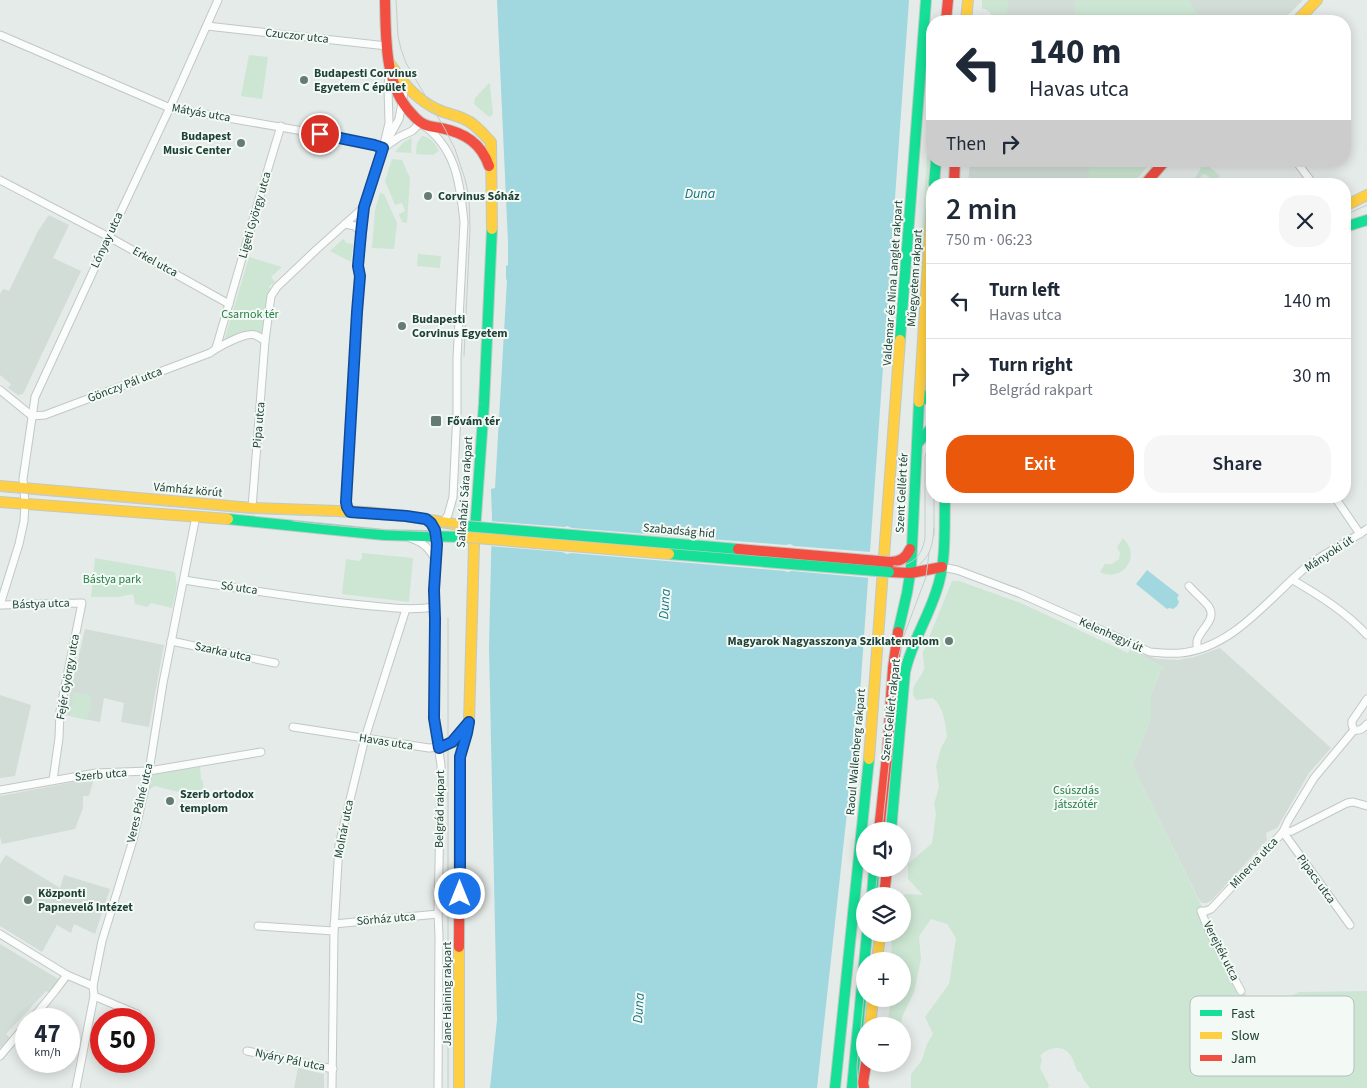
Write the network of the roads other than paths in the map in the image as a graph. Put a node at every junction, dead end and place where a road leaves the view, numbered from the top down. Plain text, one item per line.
1 (218, 0) edge
2 (385, 0) edge
3 (926, 0) edge
4 (948, 0) edge
5 (968, 0) edge
6 (1318, 0) edge
7 (947, 15) edge
8 (967, 15) edge
9 (1303, 15) edge
10 (207, 26) junction
11 (0, 34) edge
12 (387, 46) junction
13 (390, 64) junction
14 (405, 86) junction
15 (403, 103) junction
16 (170, 108) junction
17 (420, 123) junction
18 (281, 126) junction
19 (383, 148) junction
20 (1160, 167) edge
21 (1300, 167) edge
22 (492, 174) junction
23 (1150, 178) edge
24 (1309, 178) edge
25 (0, 180) edge
26 (1367, 195) edge
27 (1351, 203) edge
28 (364, 207) junction
29 (1366, 222) edge
30 (345, 224) junction
31 (1351, 226) edge
32 (361, 233) junction
33 (109, 237) junction
34 (926, 294) edge
35 (229, 304) junction
36 (266, 342) junction
37 (216, 348) junction
38 (926, 348) edge
39 (922, 354) junction
40 (0, 390) edge
41 (920, 392) junction
42 (926, 399) edge
43 (32, 416) junction
44 (926, 433) edge
45 (916, 444) junction
46 (0, 486) edge
47 (24, 487) junction
48 (0, 502) edge
49 (25, 503) junction
50 (945, 503) edge
51 (1339, 503) edge
52 (252, 508) junction
53 (350, 512) junction
54 (196, 516) junction
55 (426, 519) junction
56 (443, 522) junction
57 (1367, 529) edge
58 (1360, 534) junction
59 (437, 535) junction
60 (403, 536) junction
61 (912, 543) junction
62 (436, 560) junction
63 (888, 567) junction
64 (942, 567) junction
65 (910, 574) junction
66 (184, 580) junction
67 (1293, 580) junction
68 (1189, 586) dead end
69 (82, 603) joint
70 (0, 605) edge
71 (434, 607) junction
72 (406, 609) junction
73 (1367, 635) edge
74 (171, 641) junction
75 (1198, 649) junction
76 (275, 663) dead end
77 (1367, 699) edge
78 (469, 722) junction
79 (1367, 724) edge
80 (293, 727) dead end
81 (1354, 730) junction
82 (365, 738) junction
83 (439, 748) junction
84 (261, 752) dead end
85 (149, 771) junction
86 (53, 780) junction
87 (0, 790) edge
88 (1367, 806) edge
89 (879, 822) edge
90 (891, 822) edge
91 (1282, 832) junction
92 (1201, 911) joint
93 (438, 914) junction
94 (1350, 925) dead end
95 (258, 926) dead end
96 (334, 927) junction
97 (0, 934) edge
98 (867, 942) edge
99 (67, 975) junction
100 (93, 986) junction
101 (1241, 991) dead end
102 (94, 996) junction
103 (41, 1008) edge
104 (123, 1008) edge
105 (15, 1038) edge
106 (247, 1051) dead end
107 (0, 1056) edge
108 (332, 1070) junction
109 (865, 1072) edge
110 (76, 1088) edge
111 (332, 1088) edge
112 (438, 1088) edge
113 (459, 1088) edge
114 (834, 1088) edge
115 (852, 1088) edge
116 (864, 1088) edge

1 - 10 street, Lónyay utca
2 - 12 main road
3 - 63 main road, Valdemar és Nina Langlet rakpart
4 - 7 main road
5 - 8 main road
6 - 9 main road
10 - 12 street, Czuczor utca
10 - 16 street, Lónyay utca
11 - 16 street, Mátyás utca
12 - 13 main road
13 - 14 main road, Salkaházi Sára rakpart
13 - 15 main road
13 - 19 street
14 - 15 street
14 - 22 main road, Salkaházi Sára rakpart
15 - 17 main road
15 - 19 street
16 - 18 street, Mátyás utca
16 - 33 street, Lónyay utca
17 - 19 street
17 - 22 main road, Salkaházi Sára rakpart
17 - 56 street
18 - 19 street, Mátyás utca
18 - 35 street, Ligeti György utca
19 - 28 street
20 - 23 main road
21 - 24 street
22 - 78 main road, Salkaházi Sára rakpart
25 - 33 street, Erkel utca
26 - 27 main road
28 - 30 street
28 - 32 street
29 - 31 main road
30 - 32 street
30 - 36 street
32 - 53 street
33 - 35 street, Erkel utca
33 - 43 street, Lónyay utca
34 - 39 main road, Műegyetem rakpart
35 - 37 street
36 - 37 street
36 - 52 street, Pipa utca
37 - 43 street, Gönczy Pál utca
38 - 39 main road
39 - 41 main road, Szent Gellért tér
40 - 43 street
41 - 42 main road
41 - 45 main road, Szent Gellért tér
43 - 47 street, Lónyay utca
44 - 45 main road, Szent Gellért tér
45 - 61 main road, Szent Gellért tér
46 - 47 main road, Vámház körút
47 - 49 street, Lónyay utca
47 - 52 main road, Vámház körút
48 - 49 main road, Vámház körút
49 - 54 main road, Vámház körút
49 - 70 street, Lónyay utca
50 - 64 main road
51 - 58 street
52 - 53 main road, Vámház körút
53 - 55 main road
54 - 60 main road, Vámház körút
54 - 66 street, Veres Pálné utca
55 - 56 main road
55 - 59 street
56 - 63 main road, Szabadság híd, bridge
57 - 58 street, Mányoki út
58 - 67 street, Mányoki út
59 - 60 main road
59 - 62 street
59 - 63 main road, Szabadság híd, bridge
60 - 62 street
61 - 63 main road, Szent Gellért tér
61 - 65 main road, Szent Gellért tér
62 - 71 street, Belgrád rakpart
63 - 65 main road
63 - 114 main road, Raoul Wallenberg rakpart
64 - 65 main road
64 - 75 street, Kelenhegyi út
64 - 90 main road, Szent Gellért rakpart
65 - 89 main road, Szent Gellért rakpart
66 - 72 street, Só utca
66 - 74 street, Veres Pálné utca
67 - 73 street
67 - 75 street, Kelenhegyi út
68 - 75 street
69 - 70 street, Bástya utca
69 - 86 street, Fejér György utca
71 - 72 street
71 - 83 street, Belgrád rakpart
72 - 82 street, Molnár utca
74 - 76 street, Szarka utca
74 - 85 street, Veres Pálné utca
77 - 81 street
78 - 83 street
78 - 113 main road, Jane Haining rakpart
79 - 81 street
80 - 82 street, Havas utca
81 - 91 street
82 - 83 street, Havas utca
82 - 96 street, Molnár utca
83 - 93 street, Belgrád rakpart
84 - 85 street, Szerb utca
85 - 86 street, Szerb utca
85 - 100 street, Veres Pálné utca
86 - 87 street, Szerb utca
88 - 91 street, Minerva utca
91 - 92 street, Minerva utca
91 - 94 street, Pipacs utca
92 - 101 street, Verejték utca
93 - 96 street, Sörház utca
93 - 112 street, Belgrád rakpart
95 - 96 street, Sörház utca
96 - 108 street, Molnár utca
97 - 99 street
98 - 115 main road
99 - 100 street
99 - 103 street
100 - 102 street, Veres Pálné utca
102 - 104 street
102 - 110 street, Veres Pálné utca
105 - 107 street
106 - 108 street, Nyáry Pál utca
108 - 111 street, Molnár utca
109 - 116 main road

